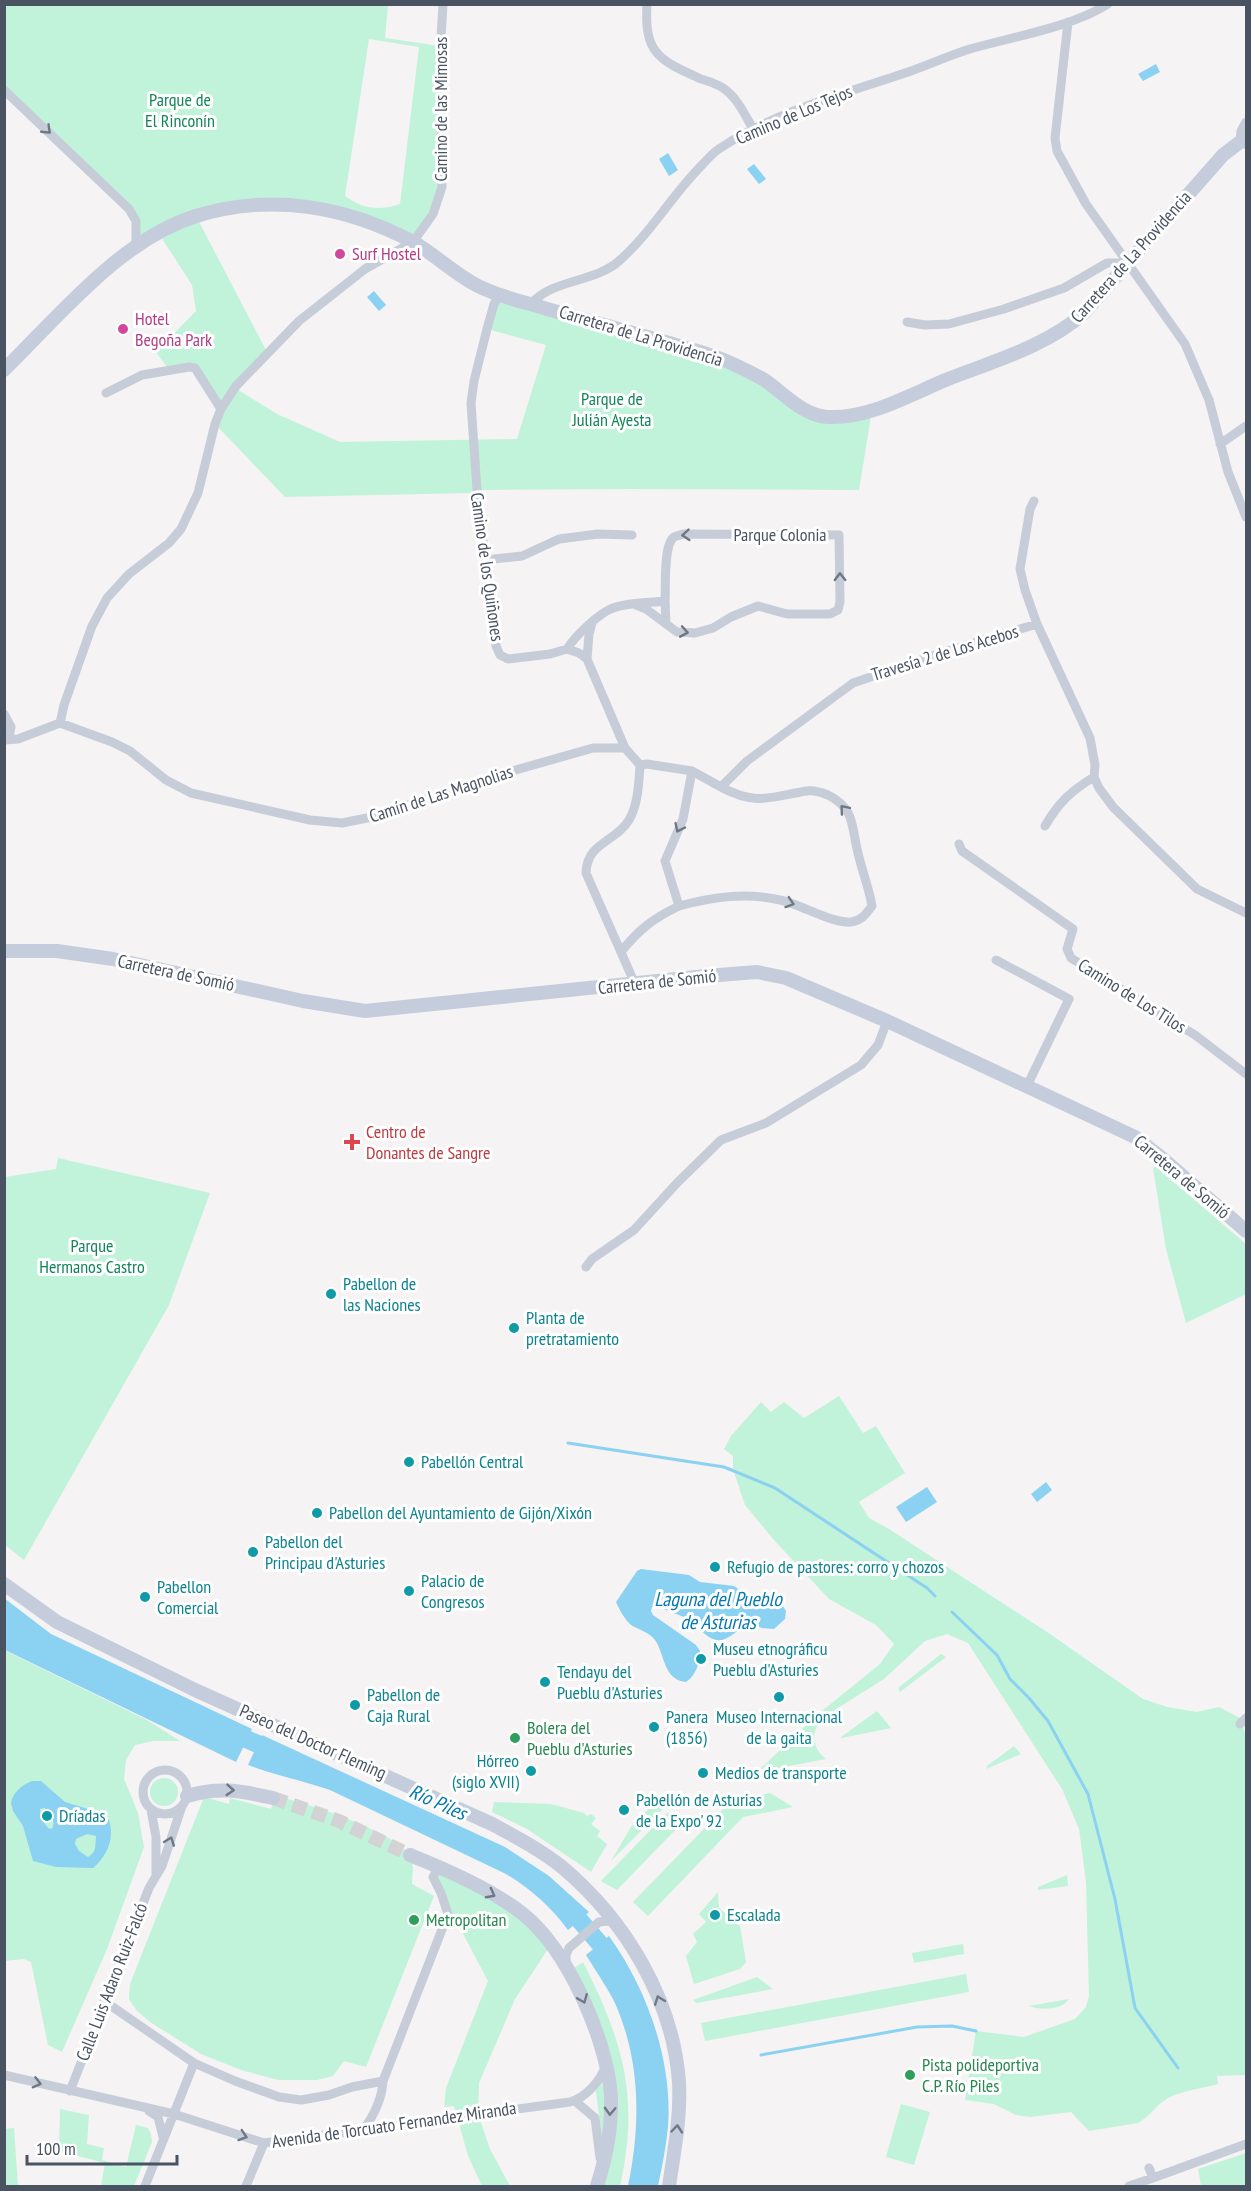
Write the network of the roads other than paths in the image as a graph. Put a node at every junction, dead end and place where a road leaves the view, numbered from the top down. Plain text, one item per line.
1 (443, 4) edge
2 (647, 4) edge
3 (1108, 4) edge
4 (1068, 22) junction
5 (4, 90) edge
6 (1246, 122) edge
7 (753, 129) junction
8 (1243, 142) edge
9 (413, 242) junction
10 (136, 245) junction
11 (1128, 263) junction
12 (500, 294) junction
13 (531, 304) junction
14 (907, 322) dead end
15 (4, 370) edge
16 (106, 393) dead end
17 (221, 409) junction
18 (1246, 426) edge
19 (1220, 444) junction
20 (1034, 501) dead end
21 (1246, 517) edge
22 (632, 535) dead end
23 (485, 560) junction
24 (665, 601) junction
25 (634, 604) junction
26 (592, 623) junction
27 (666, 624) junction
28 (1037, 624) junction
29 (567, 649) junction
30 (587, 659) junction
31 (4, 714) edge
32 (60, 723) junction
33 (7, 739) edge
34 (625, 748) junction
35 (640, 765) junction
36 (692, 771) junction
37 (1094, 777) junction
38 (722, 787) junction
39 (1045, 825) dead end
40 (959, 844) dead end
41 (679, 906) junction
42 (1246, 912) edge
43 (4, 951) edge
44 (621, 952) junction
45 (996, 960) dead end
46 (635, 984) junction
47 (887, 1021) junction
48 (1246, 1074) edge
49 (1028, 1086) junction
50 (1246, 1231) edge
51 (586, 1267) dead end
52 (4, 1584) edge
53 (273, 1798) tunnel mouth
54 (185, 1801) junction
55 (151, 1810) junction
56 (410, 1855) tunnel mouth
57 (439, 1867) junction
58 (156, 1875) junction
59 (600, 1904) junction
60 (599, 1922) junction
61 (617, 1924) junction
62 (566, 1966) junction
63 (104, 2001) junction
64 (194, 2063) junction
65 (606, 2064) junction
66 (4, 2075) edge
67 (383, 2081) junction
68 (70, 2091) junction
69 (575, 2100) junction
70 (132, 2104) junction
71 (174, 2114) junction
72 (364, 2129) junction
73 (163, 2139) junction
74 (264, 2143) junction
75 (1246, 2144) edge
76 (1149, 2168) dead end
77 (601, 2172) junction
78 (1153, 2178) junction
79 (145, 2187) edge
80 (246, 2187) edge
81 (597, 2187) edge
82 (669, 2187) edge
83 (1129, 2187) edge

1 - 9 street, Camino de las Mimosas
2 - 7 street
3 - 4 street, Camino de Los Tejos
4 - 7 street, Camino de Los Tejos
4 - 11 street
5 -> 10 street
6 - 8 street
7 - 13 street, Camino de Los Tejos
8 - 11 street, Carretera de La Providencia
9 - 10 street, Carretera de La Providencia
9 - 12 street, Carretera de La Providencia
9 - 17 street
10 - 15 street, Carretera de La Providencia
11 - 13 street, Carretera de La Providencia
11 - 14 street
11 - 19 street
12 - 13 street, Carretera de La Providencia
12 - 23 street, Camino de los Quiñones
16 - 17 street
17 - 32 street
18 - 19 street
19 - 21 street
20 - 28 street
22 - 23 street
23 - 29 street, Camino de los Quiñones
24 - 25 street
24 - 27 street, Parque Colonia
27 -> 24 street, Parque Colonia
25 - 26 street
25 - 27 street, Parque Colonia
26 - 29 street
26 - 30 street
28 - 37 street
28 - 38 street, Travesía 2 de Los Acebos
29 - 30 street
30 - 34 street
31 - 33 street
32 - 33 street
32 - 34 street, Camín de Las Magnolias
34 - 35 street
35 - 36 street
35 - 44 street
36 - 38 street
36 -> 41 street
37 - 39 street
37 - 42 street
41 -> 38 street
40 - 48 street, Camino de Los Tilos
41 - 44 street
43 - 46 street, Carretera de Somió
44 - 46 street
45 - 49 street
46 - 47 street, Carretera de Somió
47 - 49 street, Carretera de Somió
47 - 51 street
49 - 50 street, Carretera de Somió
52 - 59 street, Paseo del Doctor Fleming
54 -> 53 street
54 - 55 street
54 - 55 street
58 -> 54 street, Calle Luis Adaro Ruiz-Falcó
55 - 58 street, Calle Luis Adaro Ruiz-Falcó
56 - 57 street
57 -> 62 street
57 - 67 street
58 - 63 street, Calle Luis Adaro Ruiz-Falcó
59 - 60 street
59 - 61 street, Paseo del Doctor Fleming
60 - 61 street
60 - 62 street
82 -> 61 street, Paseo del Doctor Fleming
62 -> 65 street
63 - 64 street
63 - 68 street, Calle Luis Adaro Ruiz-Falcó
64 - 67 street
64 - 71 street
65 - 69 street
65 -> 77 street
66 -> 68 street, Avenida de Torcuato Fernandez Miranda
67 - 72 street
68 - 70 street, Avenida de Torcuato Fernandez Miranda
69 - 72 street, Avenida de Torcuato Fernandez Miranda
69 - 77 street
70 - 71 street, Avenida de Torcuato Fernandez Miranda
70 - 73 street
71 - 73 street
71 -> 74 street, Avenida de Torcuato Fernandez Miranda
72 - 74 street, Avenida de Torcuato Fernandez Miranda
73 - 79 street
74 - 80 street
75 - 78 street
76 - 78 street
77 - 81 street
78 - 83 street

